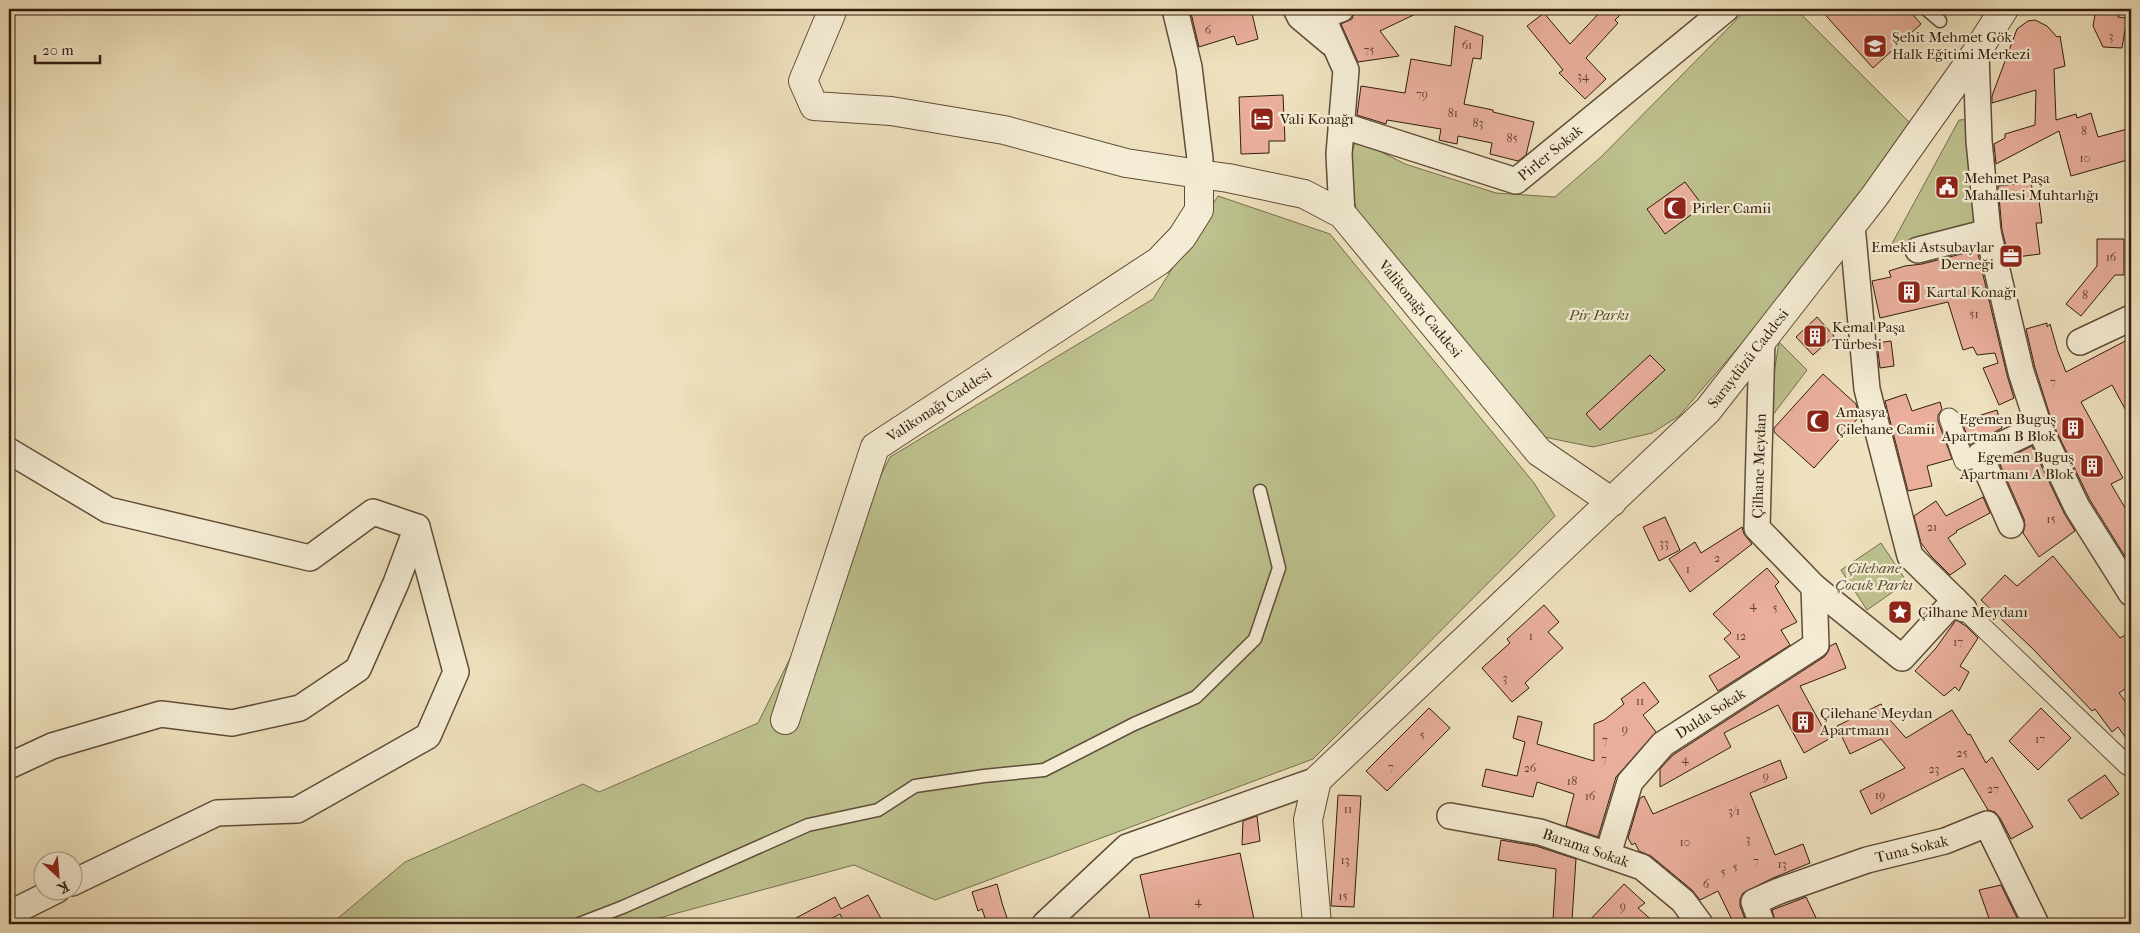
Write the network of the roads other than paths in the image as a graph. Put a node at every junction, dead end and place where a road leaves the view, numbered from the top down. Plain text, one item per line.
1 (1175, 9) edge
2 (1296, 9) edge
3 (1341, 9) edge
4 (1726, 9) edge
5 (1926, 9) edge
6 (2004, 9) edge
7 (830, 14) dead end
8 (1940, 21) dead end
9 (1336, 47) junction
10 (1976, 53) junction
11 (1341, 126) junction
12 (1199, 174) junction
13 (1342, 214) junction
14 (1852, 225) junction
15 (1988, 232) junction
16 (1918, 250) dead end
17 (2129, 325) edge
18 (1762, 340) junction
19 (2080, 342) dead end
20 (1949, 418) dead end
21 (2039, 427) junction
22 (9, 451) edge
23 (1980, 455) junction
24 (1260, 491) dead end
25 (1612, 502) junction
26 (2011, 525) dead end
27 (417, 527) junction
28 (1814, 587) junction
29 (2131, 593) edge
30 (1960, 604) junction
31 (785, 720) dead end
32 (9, 766) edge
33 (2131, 767) edge
34 (1317, 780) junction
35 (1450, 816) dead end
36 (1608, 854) junction
37 (82, 878) edge
38 (37, 900) edge
39 (9, 914) edge
40 (579, 924) edge
41 (1045, 924) edge
42 (1317, 924) edge
43 (1700, 924) edge
44 (1762, 924) edge
45 (2036, 924) edge

1 - 12 street
2 - 9 street
3 - 9 street
4 - 11 street, Pirler Sokak
5 - 8 lane
6 - 10 street, Saraydüzü Caddesi
7 - 12 street, Valikonağı Caddesi
9 - 11 street
10 - 14 street, Saraydüzü Caddesi
10 - 15 street
11 - 13 street
12 - 13 street, Valikonağı Caddesi
12 - 31 street, Valikonağı Caddesi
13 - 25 street, Valikonağı Caddesi
14 - 18 street, Saraydüzü Caddesi
14 - 30 street
15 - 16 street
15 - 21 street
17 - 19 street
18 - 25 street, Saraydüzü Caddesi
18 - 28 street, Çilhane Meydan
20 - 23 street
21 - 23 street
21 - 29 street
22 - 27 street
23 - 26 street
24 - 40 lane
25 - 34 street, Saraydüzü Caddesi
27 - 32 street
27 - 37 street
28 - 30 street, Çilhane Meydan
28 - 36 street, Dulda Sokak
30 - 33 street
34 - 41 street
34 - 42 street
35 - 36 street, Barama Sokak
36 - 43 street, Barama Sokak
38 - 39 street
44 - 45 street, Tuna Sokak

